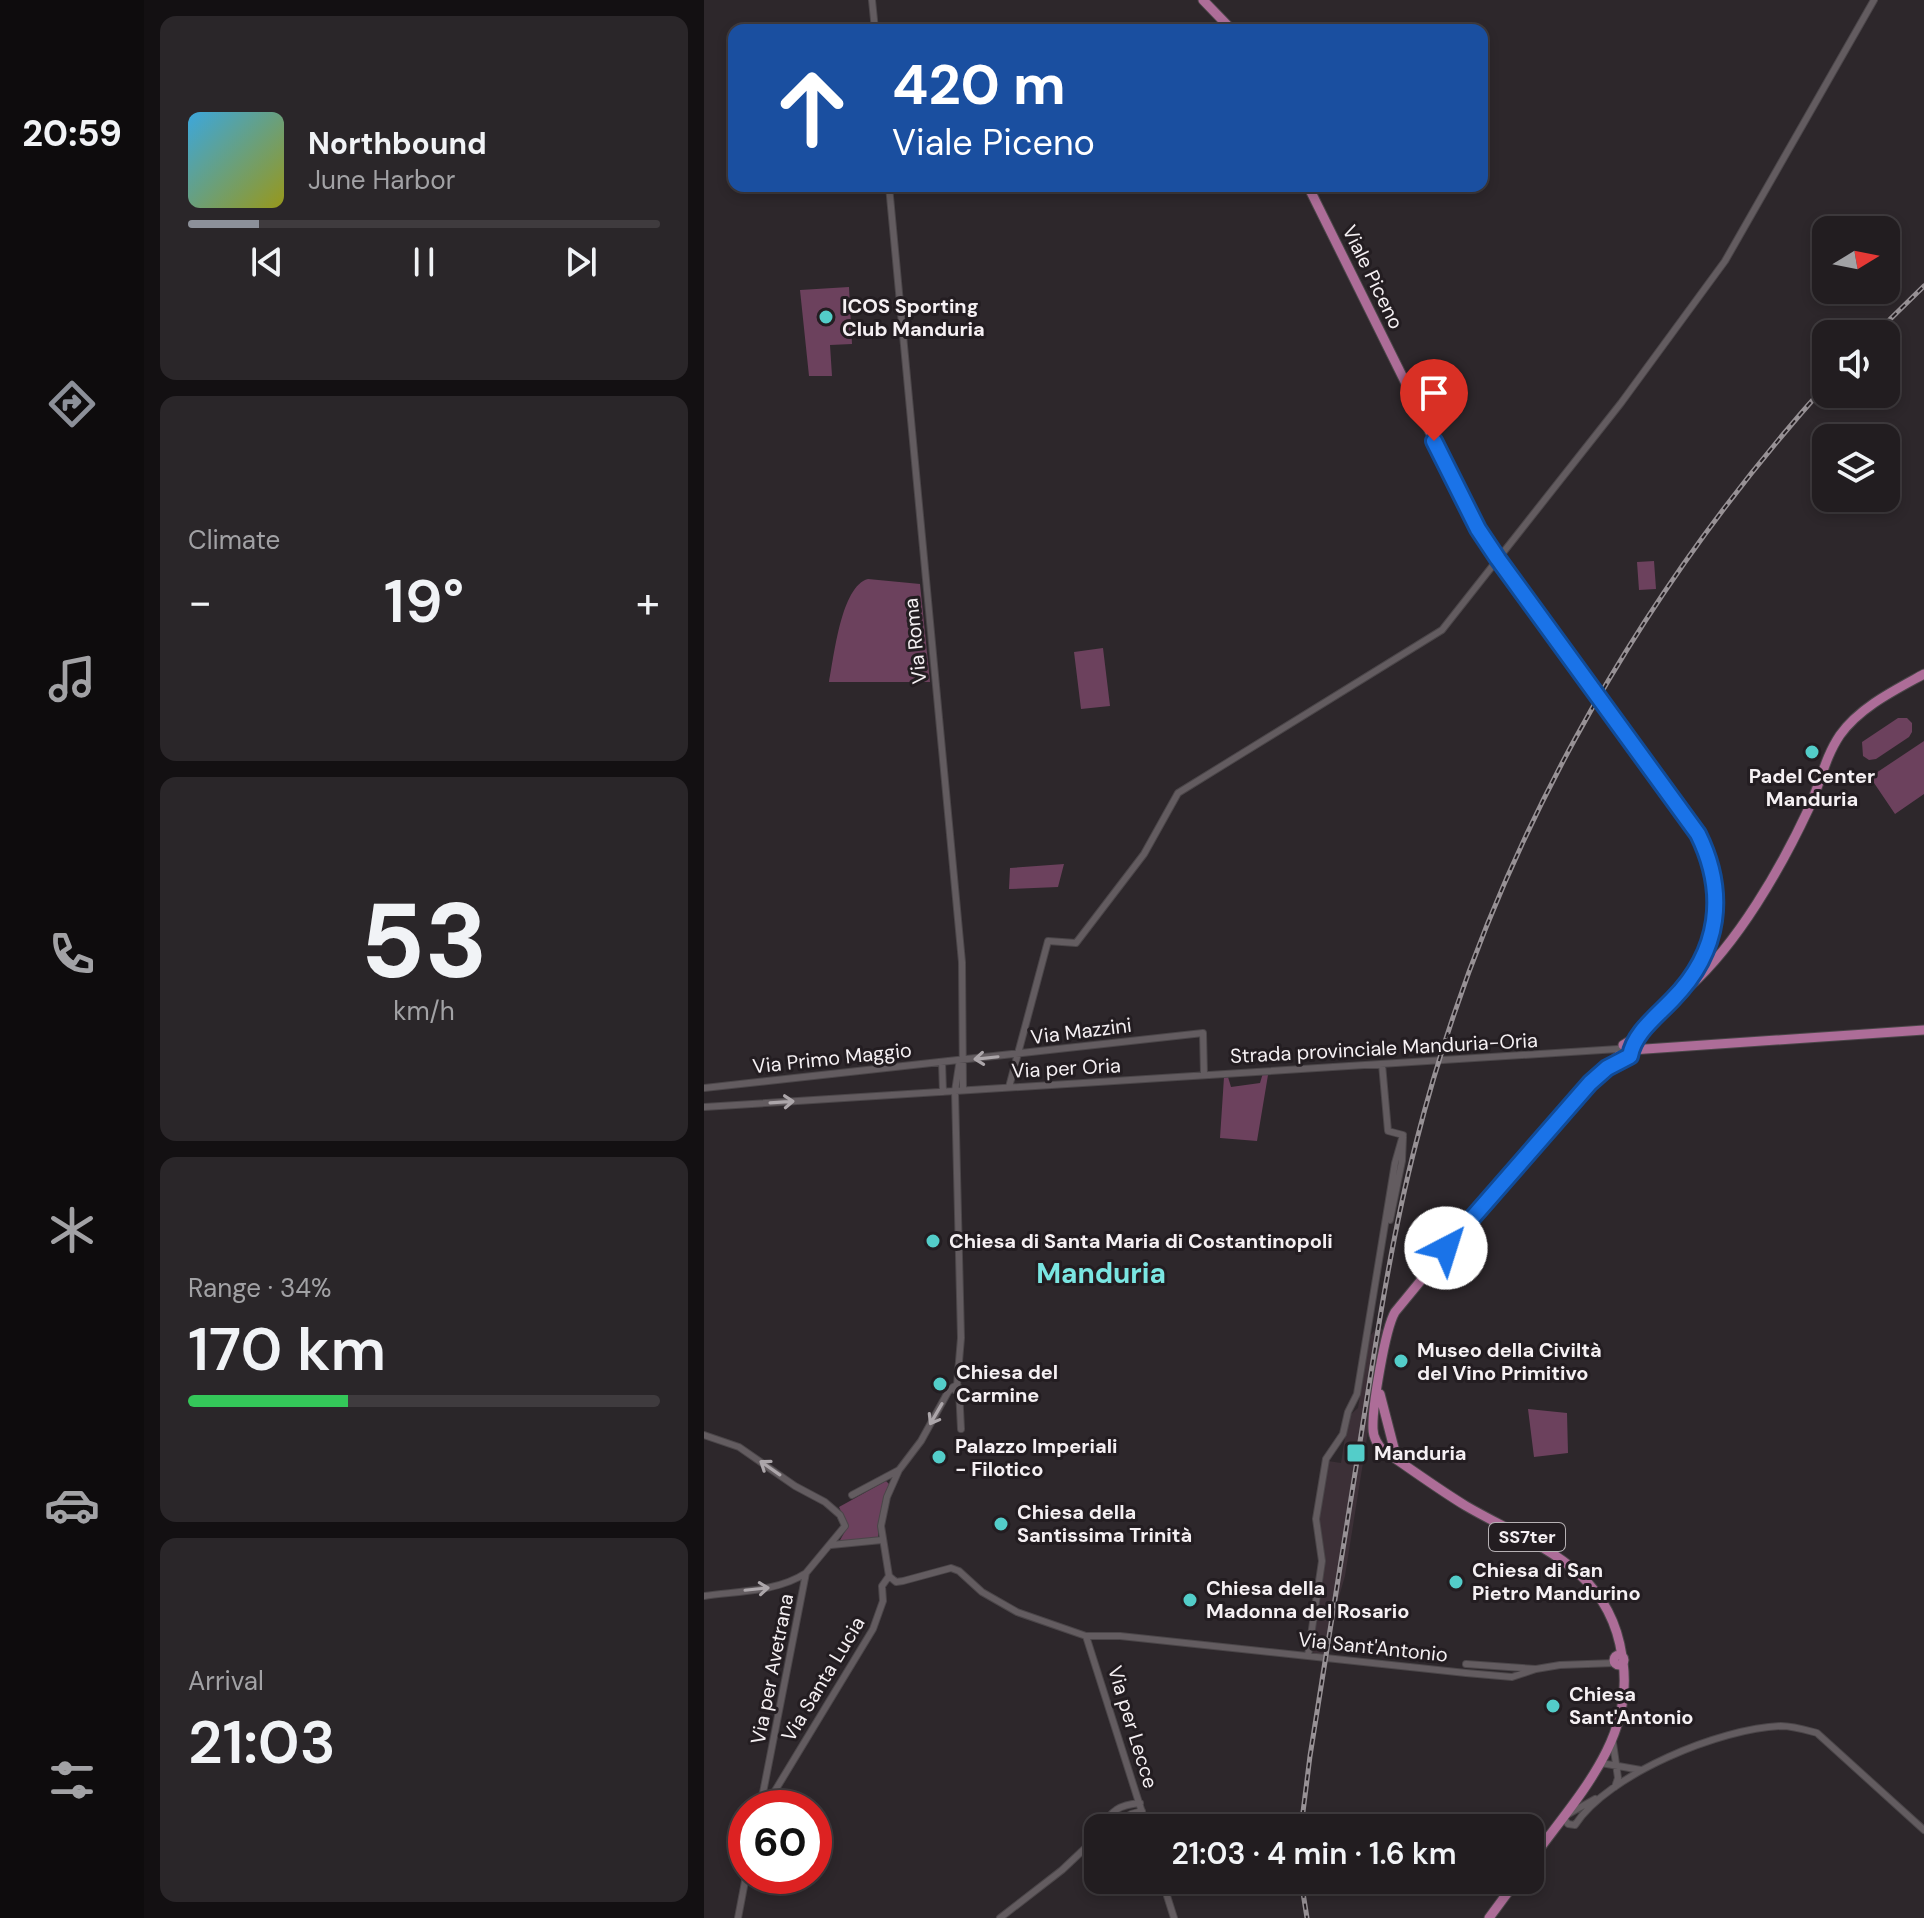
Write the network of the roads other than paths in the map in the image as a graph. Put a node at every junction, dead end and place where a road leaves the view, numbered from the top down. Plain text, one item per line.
1 (872, 0) edge
2 (1203, 0) edge
3 (1874, 0) edge
4 (874, 24) edge
5 (1226, 24) edge
6 (890, 192) edge
7 (1311, 192) edge
8 (1498, 559) junction
9 (1924, 674) edge
10 (1708, 946) junction
11 (1723, 950) junction
12 (1702, 961) junction
13 (1713, 964) junction
14 (1680, 992) junction
15 (1924, 1030) edge
16 (1641, 1033) junction
17 (1649, 1048) junction
18 (1602, 1051) junction
19 (1624, 1052) junction
20 (1018, 1054) junction
21 (963, 1060) junction
22 (942, 1062) junction
23 (1382, 1064) junction
24 (1605, 1069) junction
25 (1204, 1075) junction
26 (1171, 1077) joint
27 (1009, 1087) junction
28 (704, 1088) edge
29 (959, 1090) junction
30 (943, 1092) junction
31 (704, 1107) edge
32 (956, 1387) junction
33 (1379, 1413) junction
34 (961, 1429) dead end
35 (704, 1435) edge
36 (1392, 1443) junction
37 (1384, 1451) junction
38 (1402, 1463) junction
39 (899, 1470) junction
40 (887, 1477) junction
41 (893, 1484) junction
42 (852, 1495) dead end
43 (882, 1540) junction
44 (831, 1545) junction
45 (806, 1573) junction
46 (889, 1576) junction
47 (704, 1596) edge
48 (1086, 1636) junction
49 (1308, 1656) junction
50 (1617, 1660) junction
51 (1466, 1664) dead end
52 (1536, 1669) junction
53 (1614, 1740) junction
54 (1601, 1763) junction
55 (1615, 1766) junction
56 (1641, 1770) junction
57 (1615, 1787) junction
58 (763, 1790) edge
59 (775, 1790) edge
60 (1595, 1799) junction
61 (1140, 1803) junction
62 (1142, 1811) junction
63 (1110, 1814) edge
64 (1131, 1814) edge
65 (1143, 1814) edge
66 (1563, 1817) junction
67 (1924, 1830) edge
68 (1544, 1843) edge
69 (1084, 1849) edge
70 (743, 1894) edge
71 (1166, 1894) edge
72 (1507, 1894) edge
73 (738, 1918) edge
74 (1000, 1918) edge
75 (1174, 1918) edge
76 (1489, 1918) edge

1 - 4 street
2 - 5 main road
3 - 8 street
6 - 21 street, Via Roma
7 - 8 main road, Viale Piceno
8 - 10 main road, Viale Piceno
8 - 20 street
9 - 11 main road
10 - 11 main road
10 - 12 main road, Viale Piceno
11 - 12 main road
11 - 13 main road
12 - 13 main road
12 - 14 main road, Viale Piceno
13 - 14 main road
14 - 16 main road, Viale Piceno
15 - 17 main road
16 - 17 main road
16 - 19 main road, Viale Piceno
17 - 19 main road
18 - 19 street, Strada provinciale Manduria-Oria
18 - 23 street, Strada provinciale Manduria-Oria
18 - 24 street
19 - 24 main road, Viale Piceno
20 -> 21 street, Via Mazzini
20 - 25 street, Via Mazzini
20 - 27 street
21 - 22 street, Via Primo Maggio
21 - 29 street
21 - 29 street, Via Roma
22 - 28 street, Via Primo Maggio
22 - 30 street
23 - 25 street, Strada provinciale Manduria-Oria
23 - 49 street
24 - 33 main road, Viale Piceno / SS7ter
25 - 26 street, Strada provinciale Manduria-Oria
26 - 27 street, Via per Oria
27 - 29 street, Via per Oria
29 - 30 street, Via per Oria
29 - 32 street
31 -> 30 street, Via per Oria
32 - 34 street
32 -> 39 street
33 - 36 main road, SS7ter
33 - 37 main road, SS7ter
44 -> 35 street
36 - 37 main road
36 - 38 main road, SS7ter
37 - 38 main road, SS7ter
38 - 50 main road, SS7ter
39 - 40 street
39 - 41 street
40 - 41 street
40 - 42 street
41 - 43 street
43 - 44 street
43 - 46 street
44 - 45 street, Via per Avetrana
47 -> 45 street
45 - 58 street, Via per Avetrana
46 - 48 street, Via Sant'Antonio
46 - 59 street, Via Santa Lucia
48 - 49 street, Via Sant'Antonio
48 - 61 street, Via per Lecce
49 - 52 street, Via Sant'Antonio
50 - 52 street
50 - 53 main road
51 - 52 street
53 - 54 main road
53 - 55 street
54 - 55 street
54 - 66 main road
55 - 56 street
55 - 57 street
56 - 57 street
56 - 67 street
57 - 60 street
60 - 66 street
60 - 66 street
61 - 62 street, Via per Lecce
61 - 63 street
62 - 64 street
62 - 65 street, Via per Lecce
66 - 68 main road
69 - 74 street
70 - 73 street
71 - 75 street
72 - 76 main road

